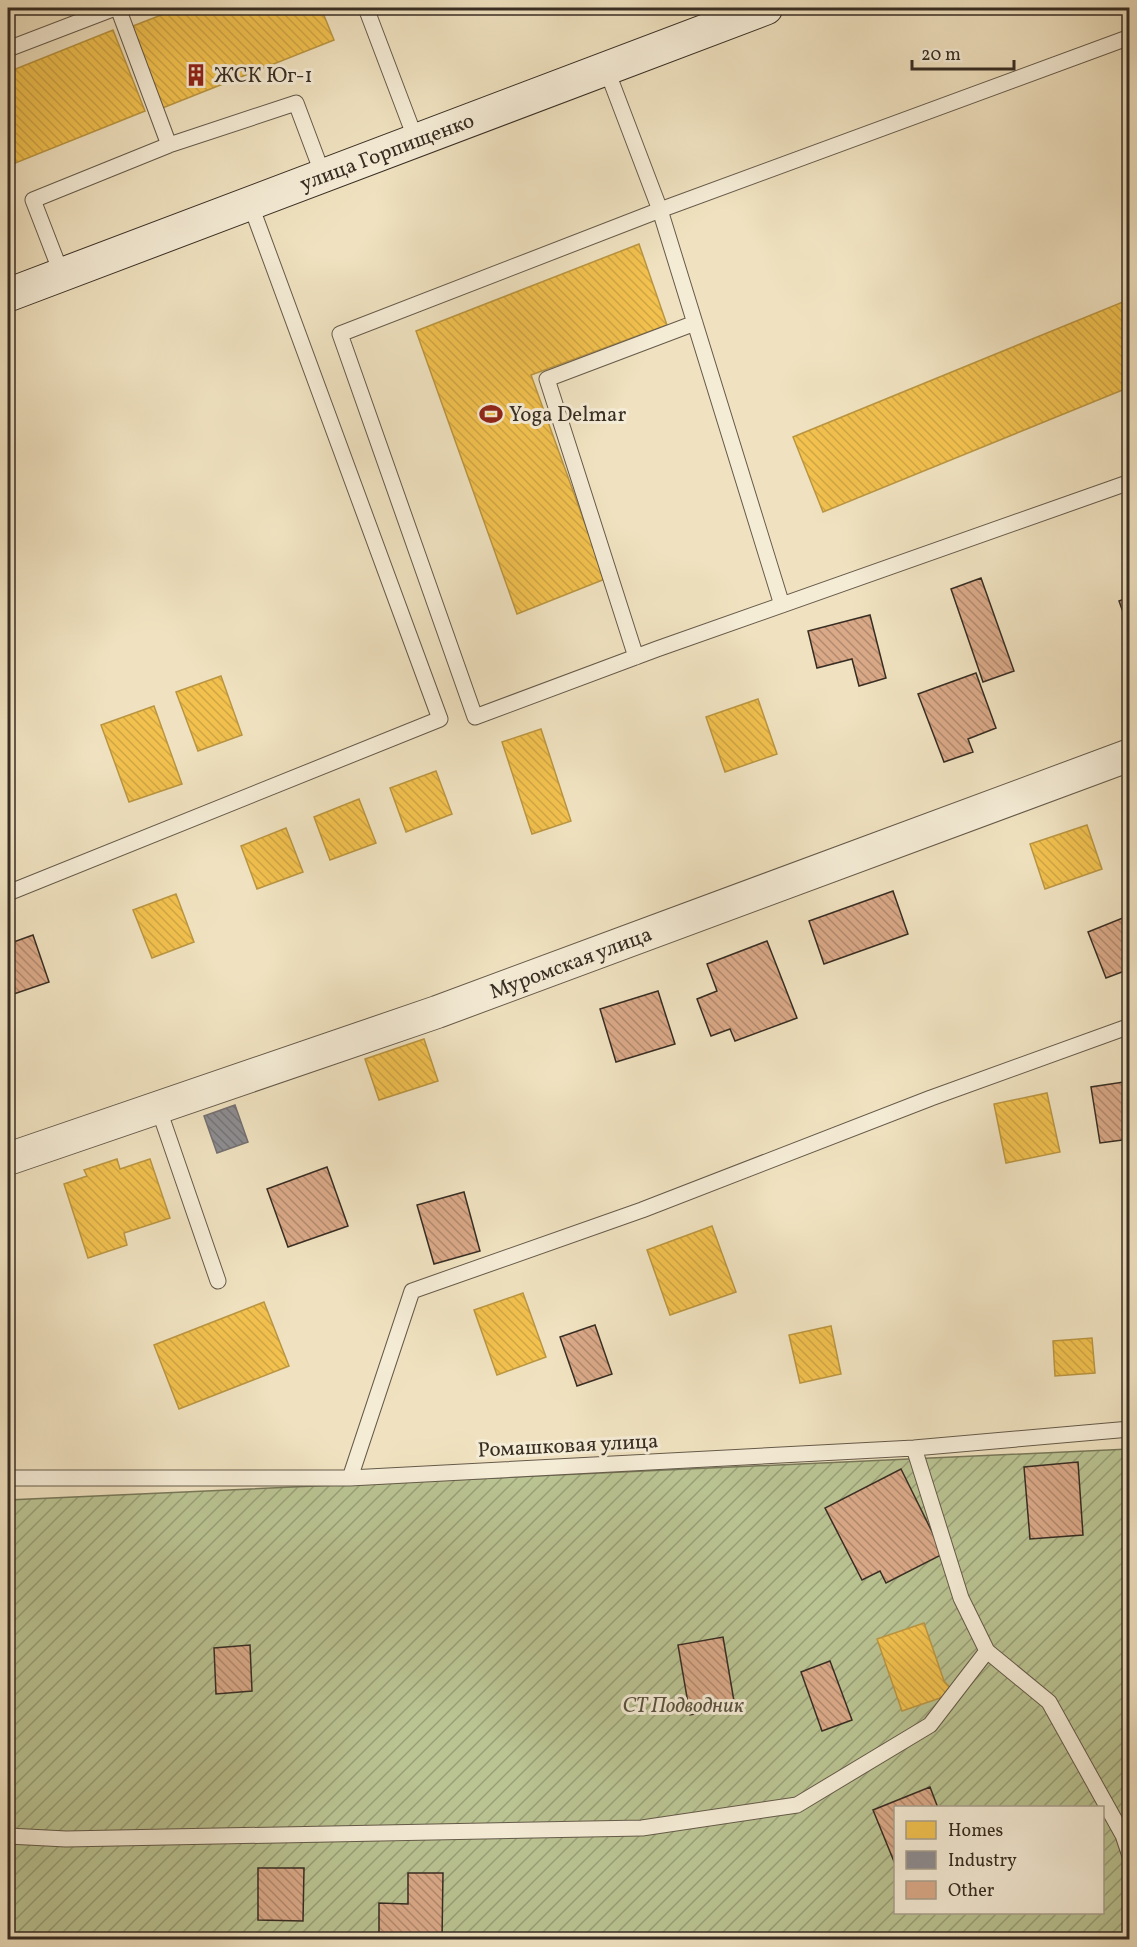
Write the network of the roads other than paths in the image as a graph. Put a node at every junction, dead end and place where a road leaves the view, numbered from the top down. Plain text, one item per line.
1 (117, 8) edge
2 (366, 8) edge
3 (766, 8) edge
4 (1129, 40) edge
5 (8, 49) edge
6 (606, 68) junction
7 (417, 140) junction
8 (169, 145) junction
9 (323, 175) junction
10 (250, 203) junction
11 (660, 210) junction
12 (63, 274) junction
13 (8, 295) edge
14 (695, 323) junction
15 (1130, 482) edge
16 (782, 605) junction
17 (636, 657) junction
18 (1130, 755) edge
19 (8, 893) edge
20 (1130, 1026) edge
21 (158, 1107) junction
22 (8, 1159) edge
23 (218, 1281) dead end
24 (1130, 1429) edge
25 (914, 1448) junction
26 (8, 1478) edge
27 (350, 1478) junction
28 (987, 1651) junction
29 (1126, 1832) edge
30 (8, 1836) edge
31 (1130, 1856) edge

1 - 5 lane
1 - 8 lane
2 - 7 lane
3 - 6 main road, улица Горпищенко
4 - 11 lane
6 - 7 main road, улица Горпищенко
6 - 11 lane
7 - 9 main road, улица Горпищенко
8 - 9 lane
8 - 12 lane
9 - 10 main road, улица Горпищенко
10 - 12 main road, улица Горпищенко
10 - 19 lane
11 - 14 lane
11 - 17 lane
12 - 13 main road, улица Горпищенко
14 - 16 lane
14 - 17 lane
15 - 16 lane
16 - 17 lane
18 - 21 street, Муромская улица
20 - 27 lane
21 - 22 street, Муромская улица
21 - 23 lane
24 - 25 lane, Ромашковая улица
25 - 27 lane, Ромашковая улица
25 - 28 lane
26 - 27 lane, Ромашковая улица
28 - 29 lane
28 - 30 lane
29 - 31 lane

